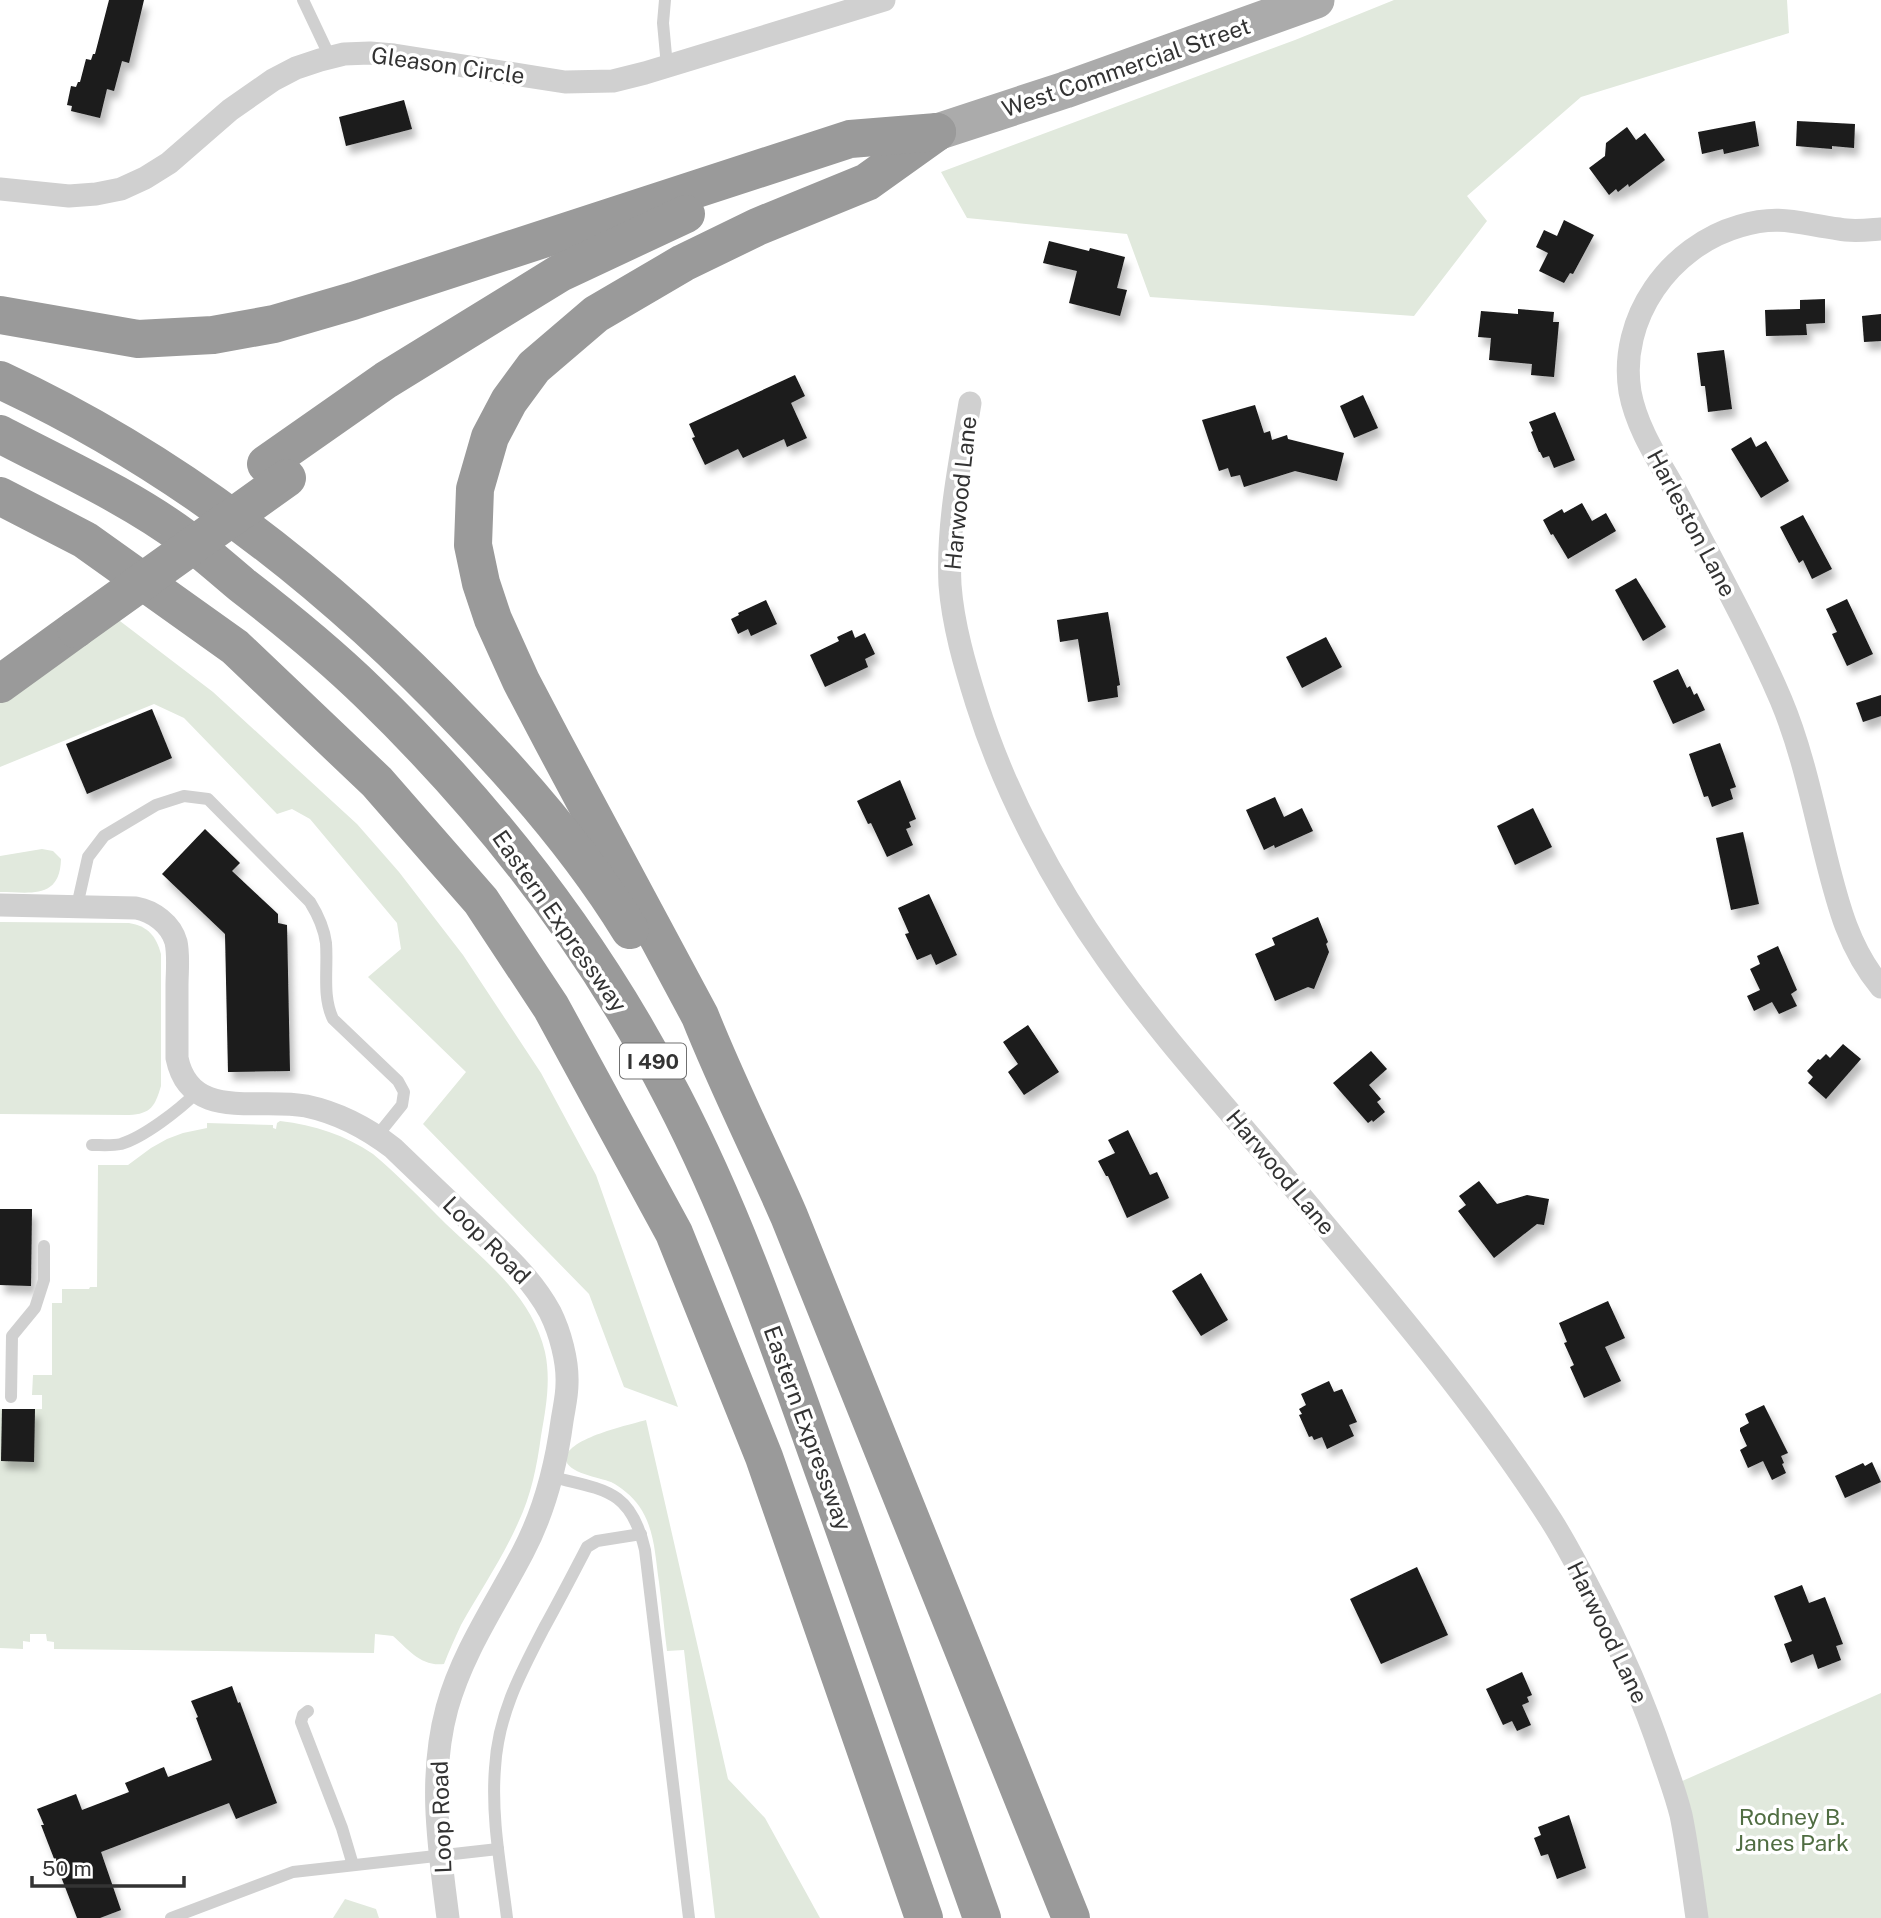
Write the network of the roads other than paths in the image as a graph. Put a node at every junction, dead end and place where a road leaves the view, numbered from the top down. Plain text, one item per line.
1 (303, 0) edge
2 (665, 0) edge
3 (884, 0) edge
4 (1316, 0) edge
5 (330, 57) junction
6 (667, 66) junction
7 (937, 132) junction
8 (0, 189) edge
9 (1881, 229) edge
10 (0, 315) edge
11 (0, 380) edge
12 (970, 403) dead end
13 (0, 434) edge
14 (0, 496) edge
15 (66, 622) junction
16 (0, 655) edge
17 (0, 684) edge
18 (0, 905) edge
19 (77, 906) junction
20 (1881, 987) edge
21 (721, 1070) junction
22 (197, 1093) junction
23 (377, 1136) junction
24 (92, 1145) dead end
25 (44, 1246) dead end
26 (6, 1342) edge
27 (11, 1397) dead end
28 (552, 1477) junction
29 (641, 1534) junction
30 (309, 1711) dead end
31 (498, 1849) junction
32 (440, 1856) junction
33 (353, 1865) junction
34 (172, 1918) edge
35 (448, 1918) edge
36 (507, 1918) edge
37 (690, 1918) edge
38 (924, 1918) edge
39 (982, 1918) edge
40 (1071, 1918) edge
41 (1697, 1918) edge

1 - 5 lane
2 - 6 lane
3 - 6 street, Gleason Circle
4 - 7 main road, West Commercial Street
5 - 6 street, Gleason Circle
5 - 8 street, Gleason Circle
7 - 10 highway
7 - 15 highway
7 - 21 highway
9 - 20 street, Harleston Lane
11 - 21 highway
12 - 41 street, Harwood Lane
13 - 39 highway, Eastern Expressway / I 490
14 - 38 highway, I 490
15 - 16 highway
15 - 17 highway
18 - 19 street
19 - 22 street
19 - 23 lane
21 - 40 highway
22 - 23 street, Loop Road
22 - 24 lane
23 - 28 street, Loop Road
25 - 26 lane
26 - 27 lane
28 - 29 lane
28 - 32 street, Loop Road
29 - 31 lane
29 - 37 lane
30 - 33 lane
31 - 32 lane
31 - 36 lane
32 - 33 lane
32 - 35 street, Loop Road
33 - 34 lane

